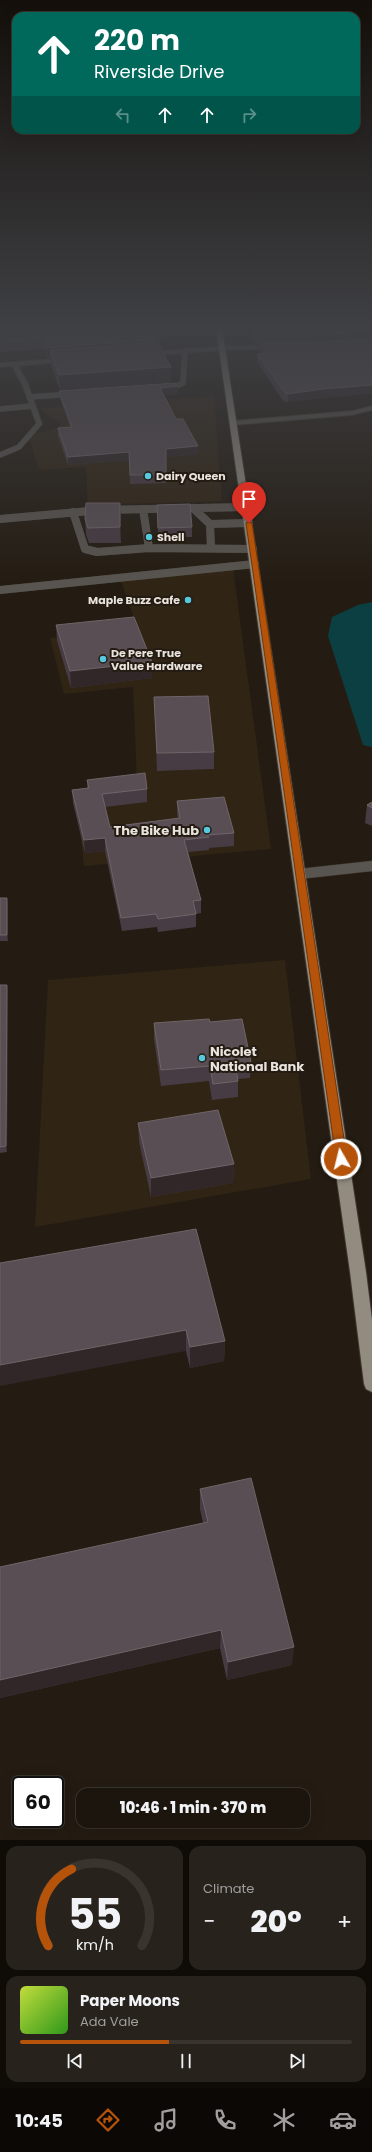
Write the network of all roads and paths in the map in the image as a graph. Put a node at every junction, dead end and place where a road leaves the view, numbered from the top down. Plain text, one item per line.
1 (35, 414) edge
2 (232, 414) edge
3 (342, 414) edge
4 (233, 423) junction
5 (39, 424) joint
6 (0, 455) edge
7 (247, 506) junction
8 (193, 508) junction
9 (143, 509) junction
10 (73, 512) junction
11 (0, 518) edge
12 (249, 523) junction
13 (210, 524) junction
14 (149, 548) junction
15 (211, 548) junction
16 (253, 549) junction
17 (255, 564) junction
18 (0, 590) edge
19 (372, 866) edge
20 (299, 874) junction
21 (372, 1384) edge

1 - 5 street
2 - 4 main road
3 - 4 street
4 - 7 main road
5 - 6 lane
7 - 8 lane
7 - 12 main road
8 - 9 lane
8 - 13 lane
9 - 10 lane
9 - 14 lane
10 - 11 lane
10 - 14 lane
12 - 13 lane
12 - 16 main road
13 - 15 lane
14 - 15 lane
15 - 16 lane
16 - 17 main road
17 - 18 lane
17 - 20 main road
19 - 20 lane
20 - 21 main road

